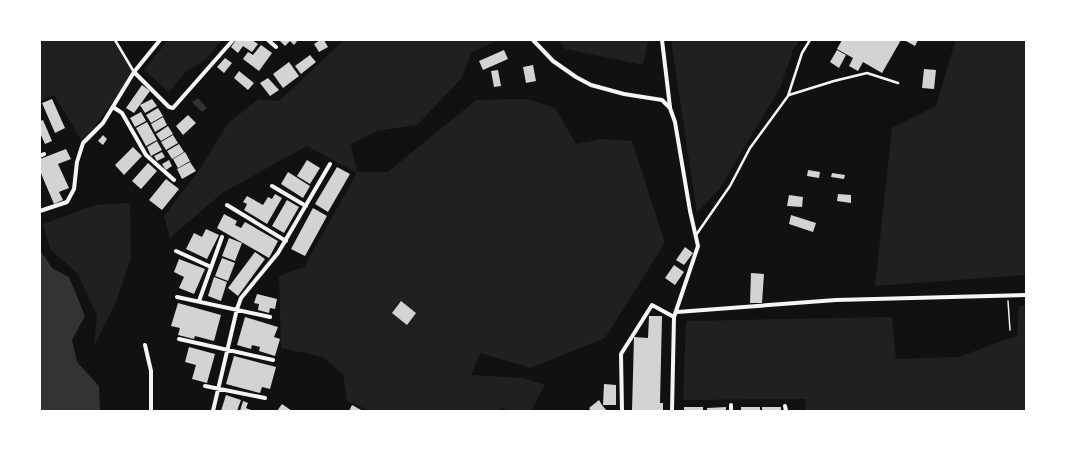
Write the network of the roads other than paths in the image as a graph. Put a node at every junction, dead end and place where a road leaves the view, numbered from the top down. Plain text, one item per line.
1 (115, 40) edge
2 (160, 40) edge
3 (233, 40) edge
4 (268, 40) edge
5 (533, 40) edge
6 (662, 40) edge
7 (810, 40) edge
8 (276, 47) dead end
9 (134, 72) junction
10 (898, 83) dead end
11 (788, 96) junction
12 (113, 107) junction
13 (670, 108) junction
14 (330, 164) dead end
15 (174, 180) dead end
16 (272, 186) dead end
17 (227, 205) dead end
18 (306, 206) junction
19 (40, 211) edge
20 (696, 235) junction
21 (222, 237) dead end
22 (286, 241) junction
23 (176, 251) dead end
24 (211, 267) junction
25 (1026, 295) edge
26 (176, 297) dead end
27 (199, 301) junction
28 (237, 309) junction
29 (677, 312) junction
30 (270, 317) dead end
31 (674, 317) junction
32 (179, 339) dead end
33 (145, 345) dead end
34 (228, 350) junction
35 (273, 360) dead end
36 (205, 386) dead end
37 (219, 389) junction
38 (265, 398) dead end
39 (731, 405) dead end
40 (786, 406) dead end
41 (151, 411) edge
42 (213, 411) edge
43 (622, 411) edge
44 (672, 411) edge
45 (731, 411) edge
46 (786, 411) edge

1 - 9 lane
2 - 9 street
3 - 9 street
4 - 8 street
5 - 13 street
6 - 13 street
7 - 11 lane
9 - 12 street
10 - 11 lane
11 - 20 lane
12 - 15 street
12 - 19 street
13 - 20 street
14 - 18 street
16 - 18 street
17 - 22 street
18 - 22 street
20 - 29 street
21 - 24 street
22 - 28 street
23 - 24 street
24 - 27 street
25 - 29 street
26 - 27 street
27 - 28 street
28 - 30 street
28 - 34 street
29 - 31 street
31 - 43 street
31 - 44 street
32 - 34 street
33 - 41 street
34 - 35 street
34 - 37 street
36 - 37 street
37 - 38 street
37 - 42 street
39 - 45 street
40 - 46 street

